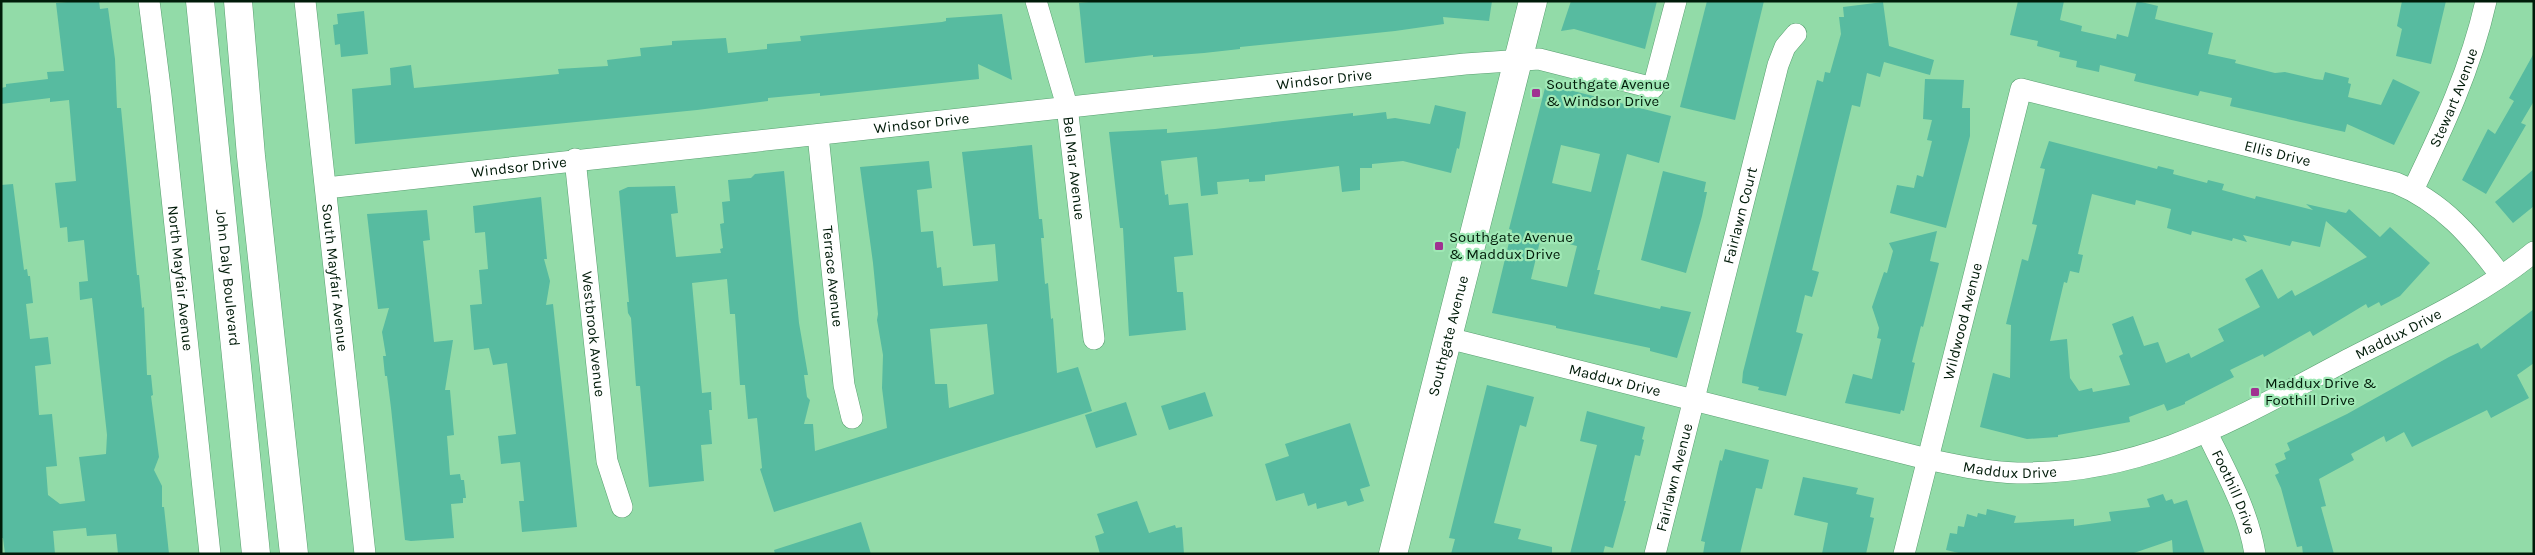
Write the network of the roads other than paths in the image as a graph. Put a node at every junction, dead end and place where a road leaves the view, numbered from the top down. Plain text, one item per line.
1 (148, 1) edge
2 (200, 1) edge
3 (238, 1) edge
4 (305, 1) edge
5 (1036, 1) edge
6 (1533, 1) edge
7 (1676, 1) edge
8 (2486, 1) edge
9 (1796, 34) dead end
10 (1517, 62) junction
11 (2020, 89) joint
12 (1067, 106) junction
13 (818, 135) junction
14 (575, 159) junction
15 (326, 188) junction
16 (2413, 190) junction
17 (2534, 252) edge
18 (2500, 276) junction
19 (1448, 338) junction
20 (1094, 339) dead end
21 (1694, 402) junction
22 (852, 418) dead end
23 (2207, 433) junction
24 (1927, 459) junction
25 (622, 507) dead end
26 (210, 554) edge
27 (256, 554) edge
28 (294, 554) edge
29 (365, 554) edge
30 (1393, 554) edge
31 (1655, 554) edge
32 (1904, 554) edge
33 (2255, 554) edge

1 - 26 street, North Mayfair Avenue
2 - 27 main road, John Daly Boulevard
3 - 28 main road
4 - 15 street, South Mayfair Avenue
5 - 12 street, Bel Mar Avenue
6 - 10 main road, Southgate Avenue
7 - 10 street, Windsor Drive
8 - 16 street, Stewart Avenue
9 - 21 street, Fairlawn Court
10 - 12 street, Windsor Drive
10 - 19 main road, Southgate Avenue
11 - 16 street, Ellis Drive
11 - 24 street, Wildwood Avenue
12 - 13 street, Windsor Drive
12 - 20 street, Bel Mar Avenue
13 - 14 street, Windsor Drive
13 - 22 street, Terrace Avenue
14 - 15 street, Windsor Drive
14 - 25 street, Westbrook Avenue
15 - 29 street, South Mayfair Avenue
16 - 18 street, Ellis Drive
17 - 18 street, Maddux Drive
18 - 23 street, Maddux Drive
19 - 21 street, Maddux Drive
19 - 30 main road, Southgate Avenue
21 - 24 street, Maddux Drive
21 - 31 street, Fairlawn Avenue
23 - 24 street, Maddux Drive
23 - 33 street, Foothill Drive
24 - 32 street, Wildwood Avenue

